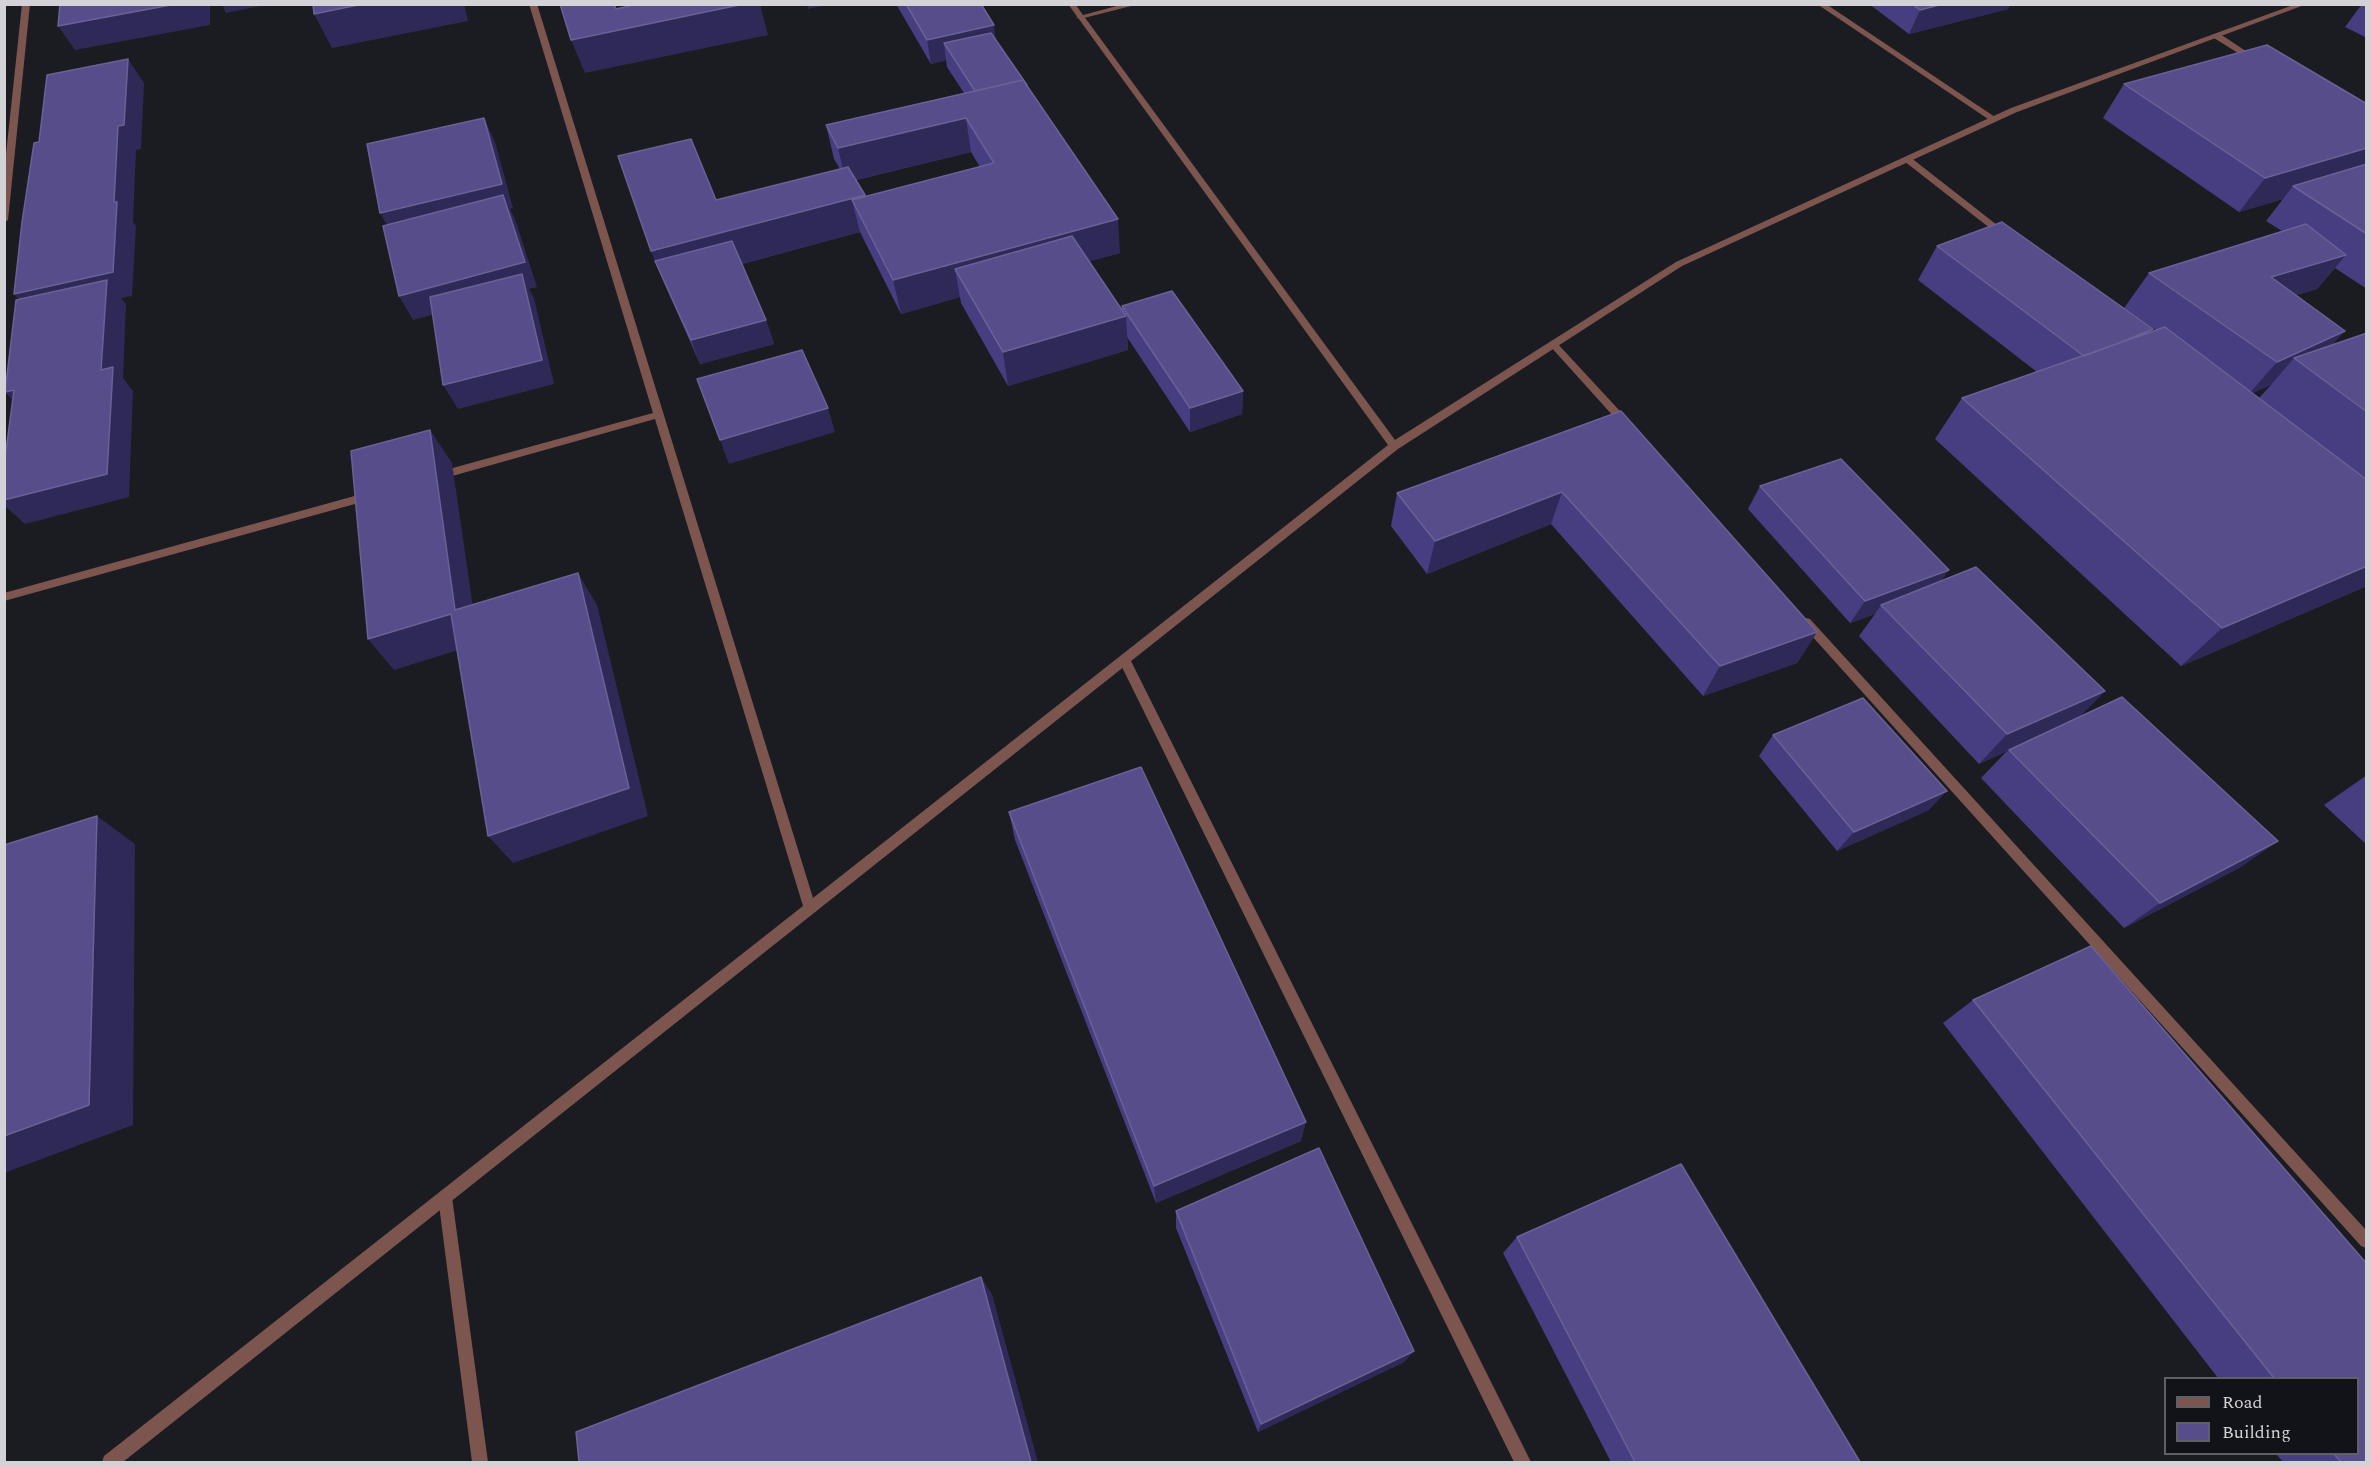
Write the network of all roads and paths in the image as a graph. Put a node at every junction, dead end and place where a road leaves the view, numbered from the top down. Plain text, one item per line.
1 (26, 4) edge
2 (533, 4) edge
3 (1071, 4) edge
4 (1136, 4) edge
5 (1820, 4) edge
6 (2304, 4) edge
7 (1080, 17) junction
8 (2217, 36) junction
9 (2266, 66) edge
10 (1994, 119) junction
11 (1907, 159) junction
12 (4, 220) edge
13 (2010, 240) edge
14 (1553, 344) junction
15 (659, 415) junction
16 (1633, 433) edge
17 (1394, 446) junction
18 (430, 479) edge
19 (384, 492) edge
20 (4, 597) edge
21 (1794, 610) edge
22 (1124, 659) junction
23 (810, 908) junction
24 (445, 1197) junction
25 (2367, 1241) edge
26 (110, 1462) edge
27 (480, 1462) edge
28 (1523, 1462) edge

1 - 12 street
2 - 15 street
3 - 7 street
4 - 7 street
5 - 10 street
6 - 8 street
7 - 17 street
8 - 9 street
8 - 10 street
10 - 11 street
11 - 13 street
11 - 14 street
14 - 16 street
14 - 17 street
15 - 18 street
15 - 23 street
17 - 22 street
19 - 20 street
21 - 25 street
22 - 23 street
22 - 28 street
23 - 24 street
24 - 26 street
24 - 27 street

